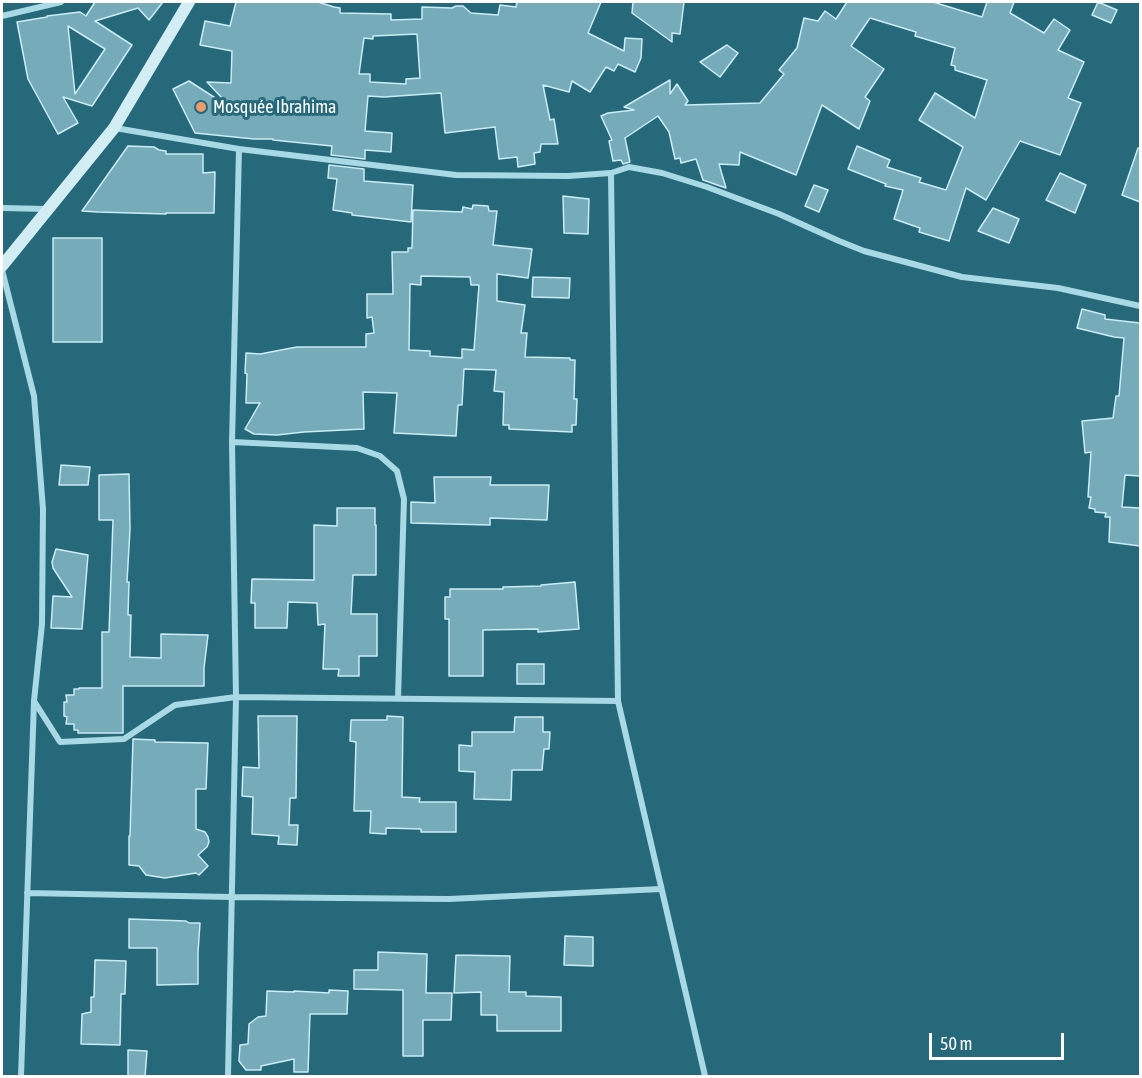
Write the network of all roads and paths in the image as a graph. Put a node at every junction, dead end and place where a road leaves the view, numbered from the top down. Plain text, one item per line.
1 (61, 2) edge
2 (189, 2) edge
3 (2, 16) edge
4 (114, 128) junction
5 (239, 148) junction
6 (610, 172) junction
7 (2, 208) edge
8 (47, 209) junction
9 (2, 268) edge
10 (1140, 306) edge
11 (232, 442) junction
12 (236, 697) junction
13 (398, 698) junction
14 (34, 701) junction
15 (618, 701) junction
16 (661, 889) junction
17 (27, 893) junction
18 (231, 897) junction
19 (21, 1077) edge
20 (228, 1077) edge
21 (705, 1077) edge

1 - 3 street
2 - 4 street
4 - 5 street
4 - 8 street
5 - 6 street
5 - 11 street
6 - 10 street
6 - 15 street
7 - 8 street
8 - 9 street
9 - 14 street
11 - 12 street
11 - 13 street
12 - 13 street
12 - 14 street
12 - 18 street
13 - 15 street
14 - 17 street
15 - 16 street
16 - 18 street
16 - 21 street
17 - 18 street
17 - 19 street
18 - 20 street

